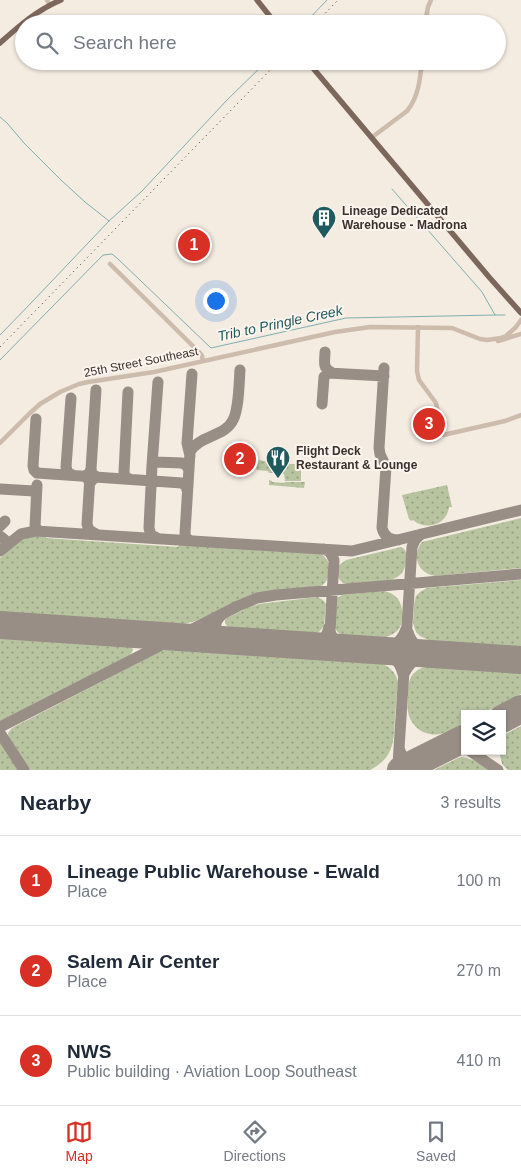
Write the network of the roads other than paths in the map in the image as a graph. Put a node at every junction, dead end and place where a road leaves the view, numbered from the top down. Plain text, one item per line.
1 (61, 0) edge
2 (257, 0) edge
3 (431, 0) edge
4 (48, 2) edge
5 (33, 15) edge
6 (269, 15) edge
7 (427, 15) edge
8 (15, 30) edge
9 (0, 43) edge
10 (314, 70) edge
11 (421, 70) edge
12 (371, 138) junction
13 (110, 264) dead end
14 (521, 313) edge
15 (521, 320) edge
16 (418, 328) junction
17 (521, 334) edge
18 (492, 339) junction
19 (204, 361) junction
20 (521, 415) edge
21 (0, 443) edge

1 - 4 main road
2 - 6 main road
3 - 7 street
4 - 5 main road
8 - 9 main road
10 - 12 main road
11 - 12 street
12 - 14 main road
13 - 19 street
15 - 18 street
16 - 18 street, 25th Street Southeast
16 - 19 street, 25th Street Southeast
16 - 20 street
17 - 18 street, 25th Street Southeast
19 - 21 street, 25th Street Southeast

